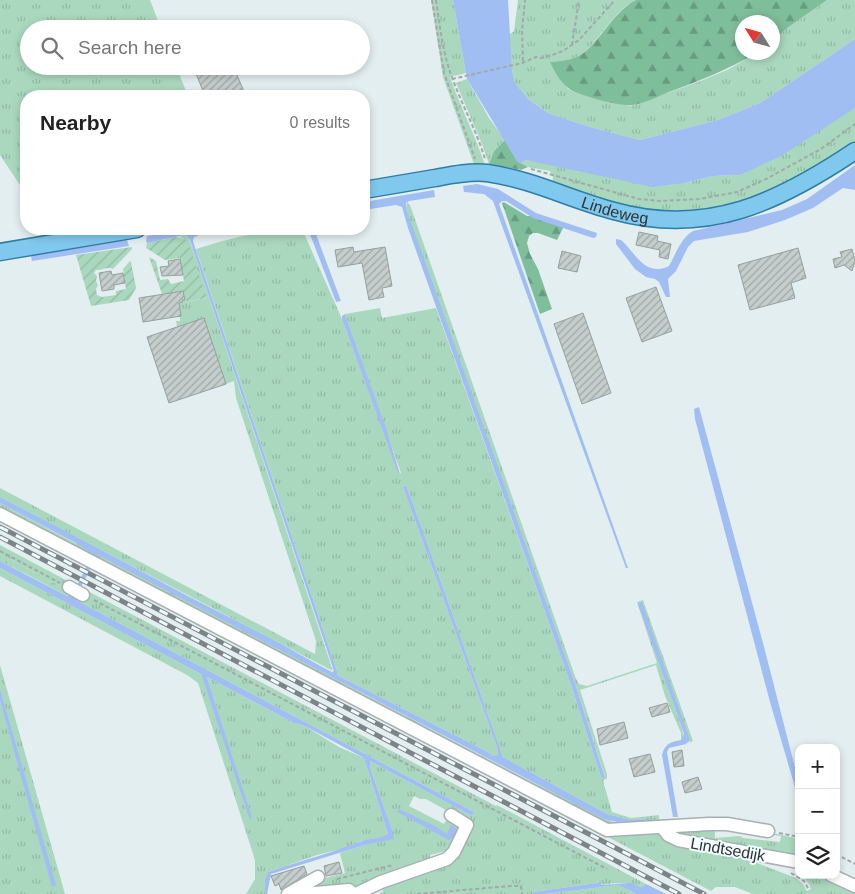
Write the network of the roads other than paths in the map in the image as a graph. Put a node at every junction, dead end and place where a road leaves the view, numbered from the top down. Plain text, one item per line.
1 (855, 152) edge
2 (370, 189) edge
3 (92, 235) edge
4 (1, 247) edge
5 (0, 514) edge
6 (69, 587) road end
7 (83, 595) road end
8 (451, 815) dead end
9 (662, 828) junction
10 (768, 831) road end
11 (454, 852) junction
12 (430, 857) dead end
13 (795, 861) edge
14 (840, 879) edge
15 (312, 884) edge
16 (855, 886) edge
17 (288, 894) edge
18 (355, 894) edge

1 - 2 main road, Lindeweg
3 - 4 main road
5 - 9 street
6 - 7 street
8 - 11 street
9 - 10 street
9 - 13 street, Lindtsedijk
11 - 12 street
11 - 18 street
14 - 16 street
15 - 17 street
15 - 18 street

